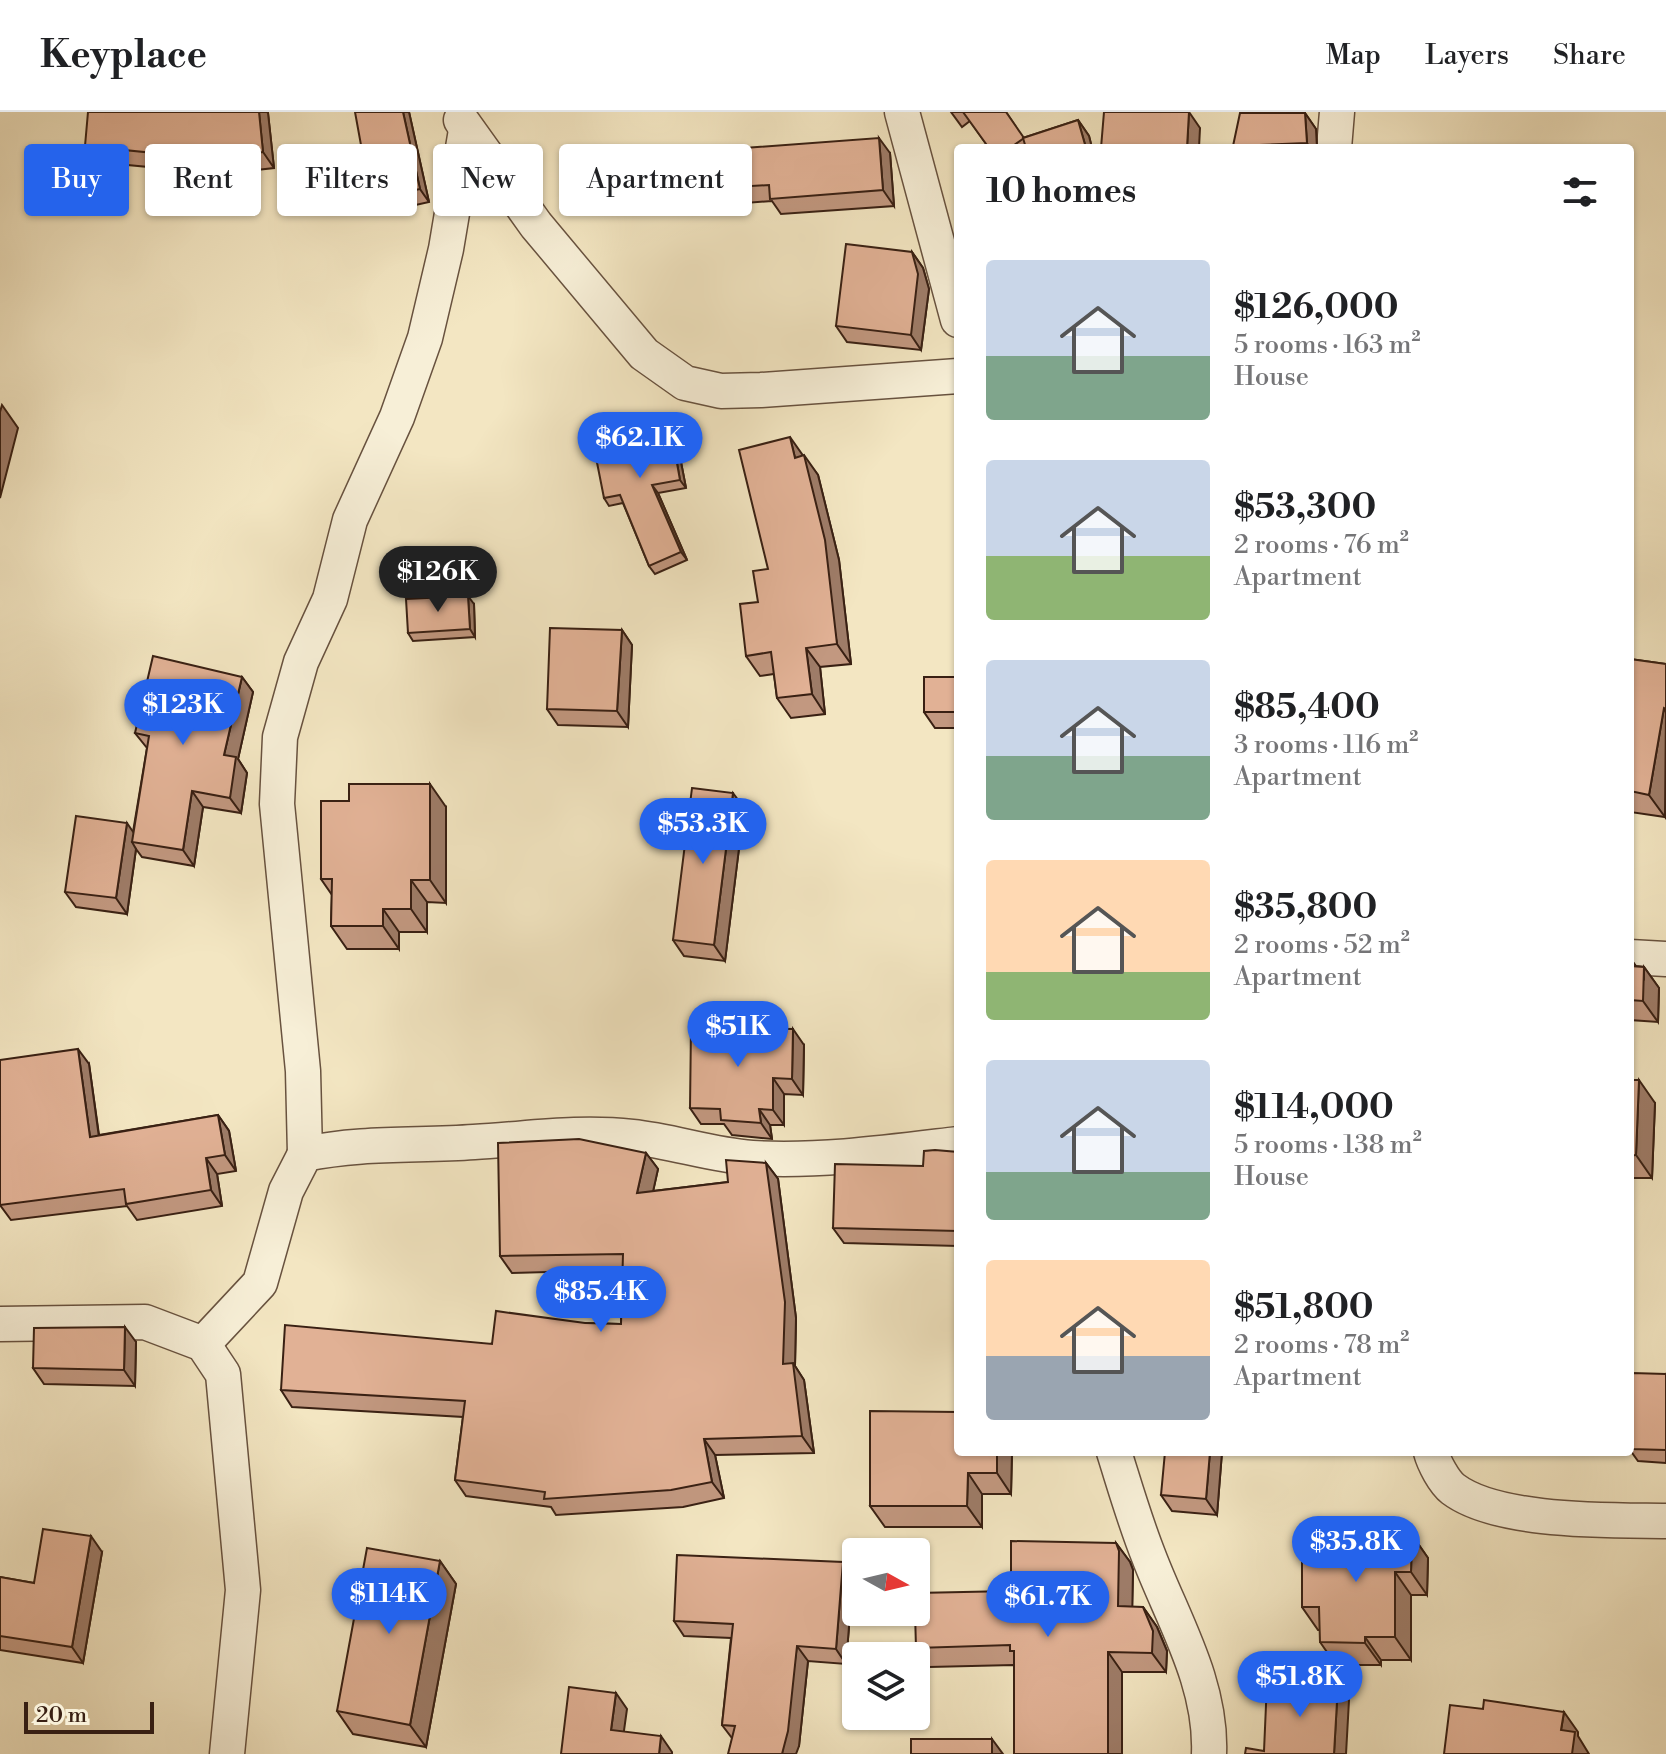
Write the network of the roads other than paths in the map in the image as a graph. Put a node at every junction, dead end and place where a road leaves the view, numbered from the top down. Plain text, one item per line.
1 (902, 112) edge
2 (1337, 112) edge
3 (462, 121) edge
4 (1334, 144) edge
5 (954, 305) edge
6 (954, 376) edge
7 (1634, 957) edge
8 (1666, 959) edge
9 (954, 1144) edge
10 (305, 1154) junction
11 (0, 1324) edge
12 (203, 1344) junction
13 (1115, 1456) edge
14 (1433, 1456) edge
15 (1666, 1521) edge
16 (227, 1754) edge
17 (1209, 1754) edge

1 - 5 street
2 - 4 street
3 - 6 street
3 - 10 street
7 - 8 street
9 - 10 street
10 - 12 street
11 - 12 street
12 - 16 street
13 - 17 street
14 - 15 street

